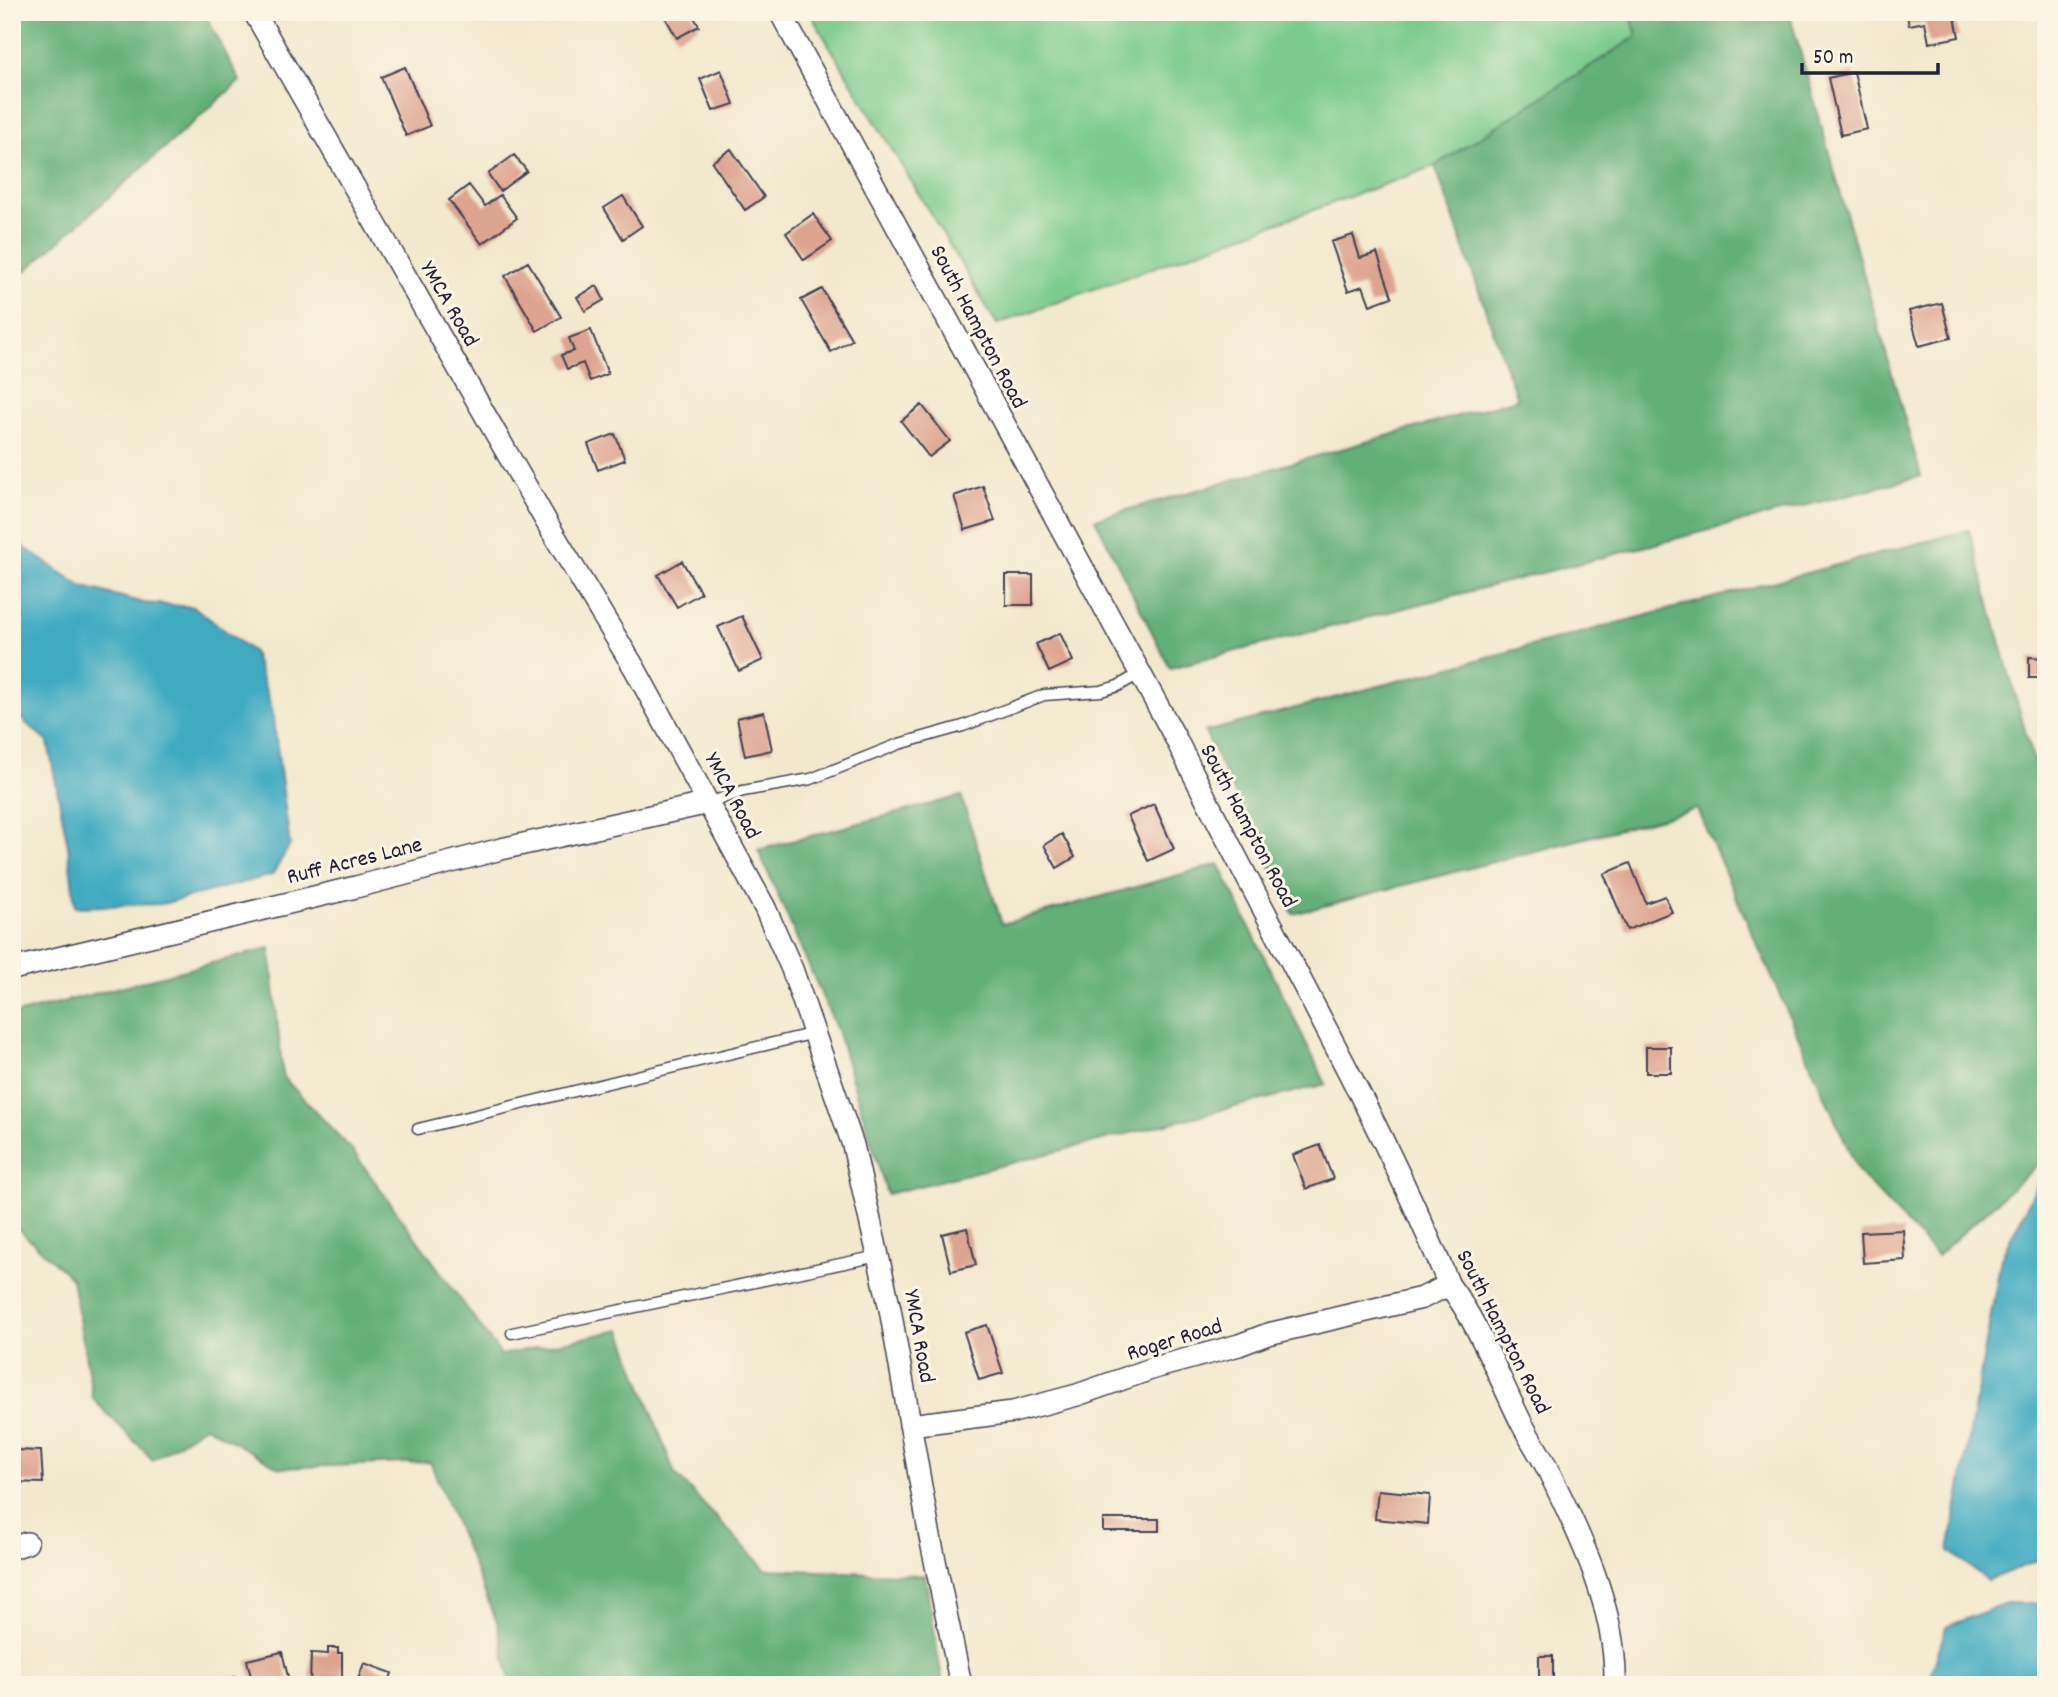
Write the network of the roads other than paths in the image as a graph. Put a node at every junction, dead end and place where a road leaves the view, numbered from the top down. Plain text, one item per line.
1 (254, 12) edge
2 (780, 12) edge
3 (1139, 674) junction
4 (709, 803) junction
5 (12, 969) edge
6 (815, 1033) junction
7 (418, 1129) dead end
8 (878, 1256) junction
9 (1449, 1285) junction
10 (512, 1333) dead end
11 (910, 1424) junction
12 (961, 1685) edge
13 (1615, 1685) edge

1 - 4 street, YMCA Road
2 - 3 street, South Hampton Road
3 - 4 lane
3 - 9 street, South Hampton Road
4 - 5 street, Ruff Acres Lane
4 - 6 street, YMCA Road
6 - 7 lane
6 - 8 street, YMCA Road
8 - 10 lane
8 - 11 street, YMCA Road
9 - 11 street, Roger Road
9 - 13 street, South Hampton Road
11 - 12 street, YMCA Road

